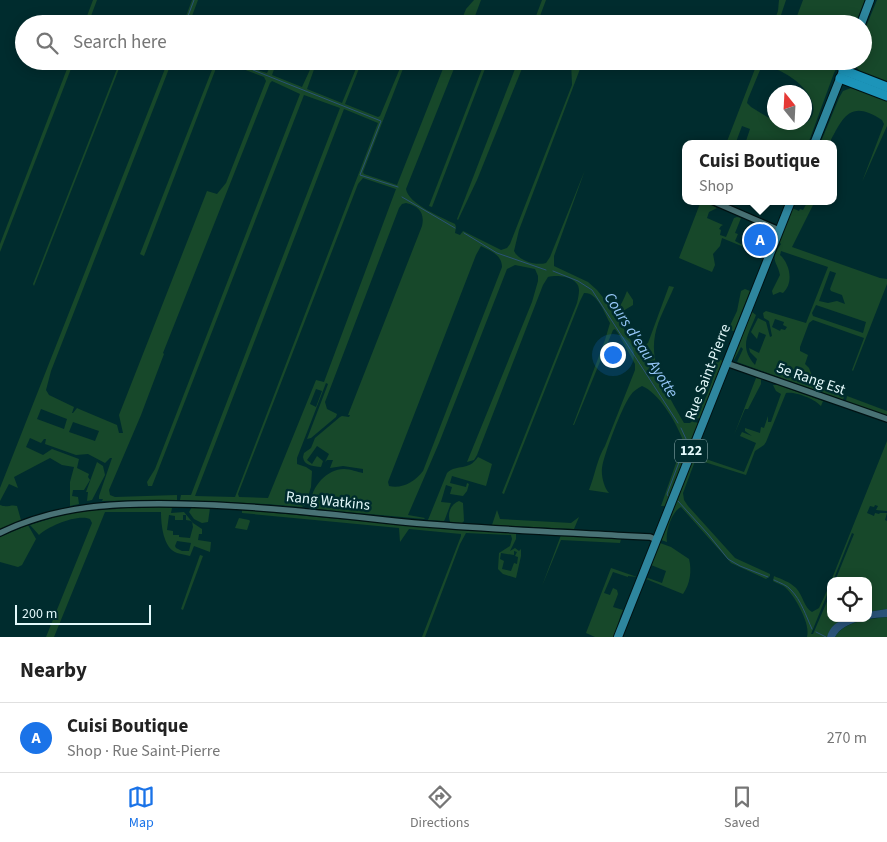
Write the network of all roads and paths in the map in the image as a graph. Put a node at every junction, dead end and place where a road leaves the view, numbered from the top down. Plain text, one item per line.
1 (870, 0) edge
2 (864, 15) edge
3 (843, 70) edge
4 (887, 87) edge
5 (887, 96) edge
6 (816, 140) edge
7 (721, 205) edge
8 (789, 205) edge
9 (779, 230) junction
10 (726, 363) junction
11 (887, 419) edge
12 (0, 533) edge
13 (657, 540) junction
14 (618, 637) edge

1 - 2 main road
3 - 4 highway
3 - 5 highway
3 - 6 main road
7 - 9 street
8 - 9 main road, Rue Saint-Pierre / 122
9 - 10 main road, Rue Saint-Pierre / 122
10 - 11 street, 5e Rang Est
10 - 13 main road, Rue Saint-Pierre / 122
12 - 13 street, Rang Watkins
13 - 14 main road, Rue Saint-Pierre / 122

